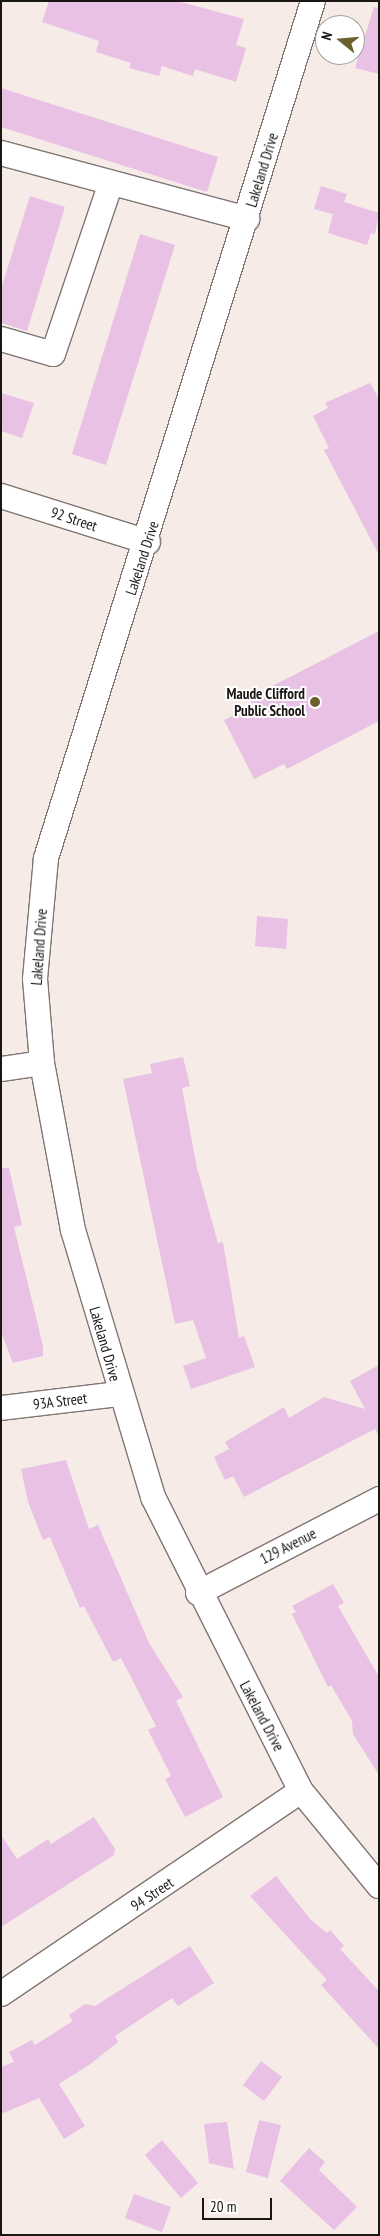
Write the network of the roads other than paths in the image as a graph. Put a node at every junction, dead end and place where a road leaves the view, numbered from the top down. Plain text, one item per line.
1 (313, 1) edge
2 (1, 153) edge
3 (111, 183) junction
4 (247, 219) junction
5 (1, 339) edge
6 (1, 496) edge
7 (148, 542) junction
8 (42, 1063) junction
9 (1, 1069) edge
10 (119, 1394) junction
11 (1, 1408) edge
12 (379, 1499) edge
13 (198, 1593) junction
14 (301, 1791) junction
15 (379, 1886) edge
16 (1, 1994) edge

1 - 4 street, Lakeland Drive
2 - 3 street
3 - 4 street
3 - 5 street
4 - 7 street, Lakeland Drive
6 - 7 street, 92 Street
7 - 8 street, Lakeland Drive
8 - 9 street
8 - 10 street, Lakeland Drive
10 - 11 street, 93A Street
10 - 13 street, Lakeland Drive
12 - 13 street, 129 Avenue
13 - 14 street, Lakeland Drive
14 - 15 street, Lakeland Drive
14 - 16 street, 94 Street

